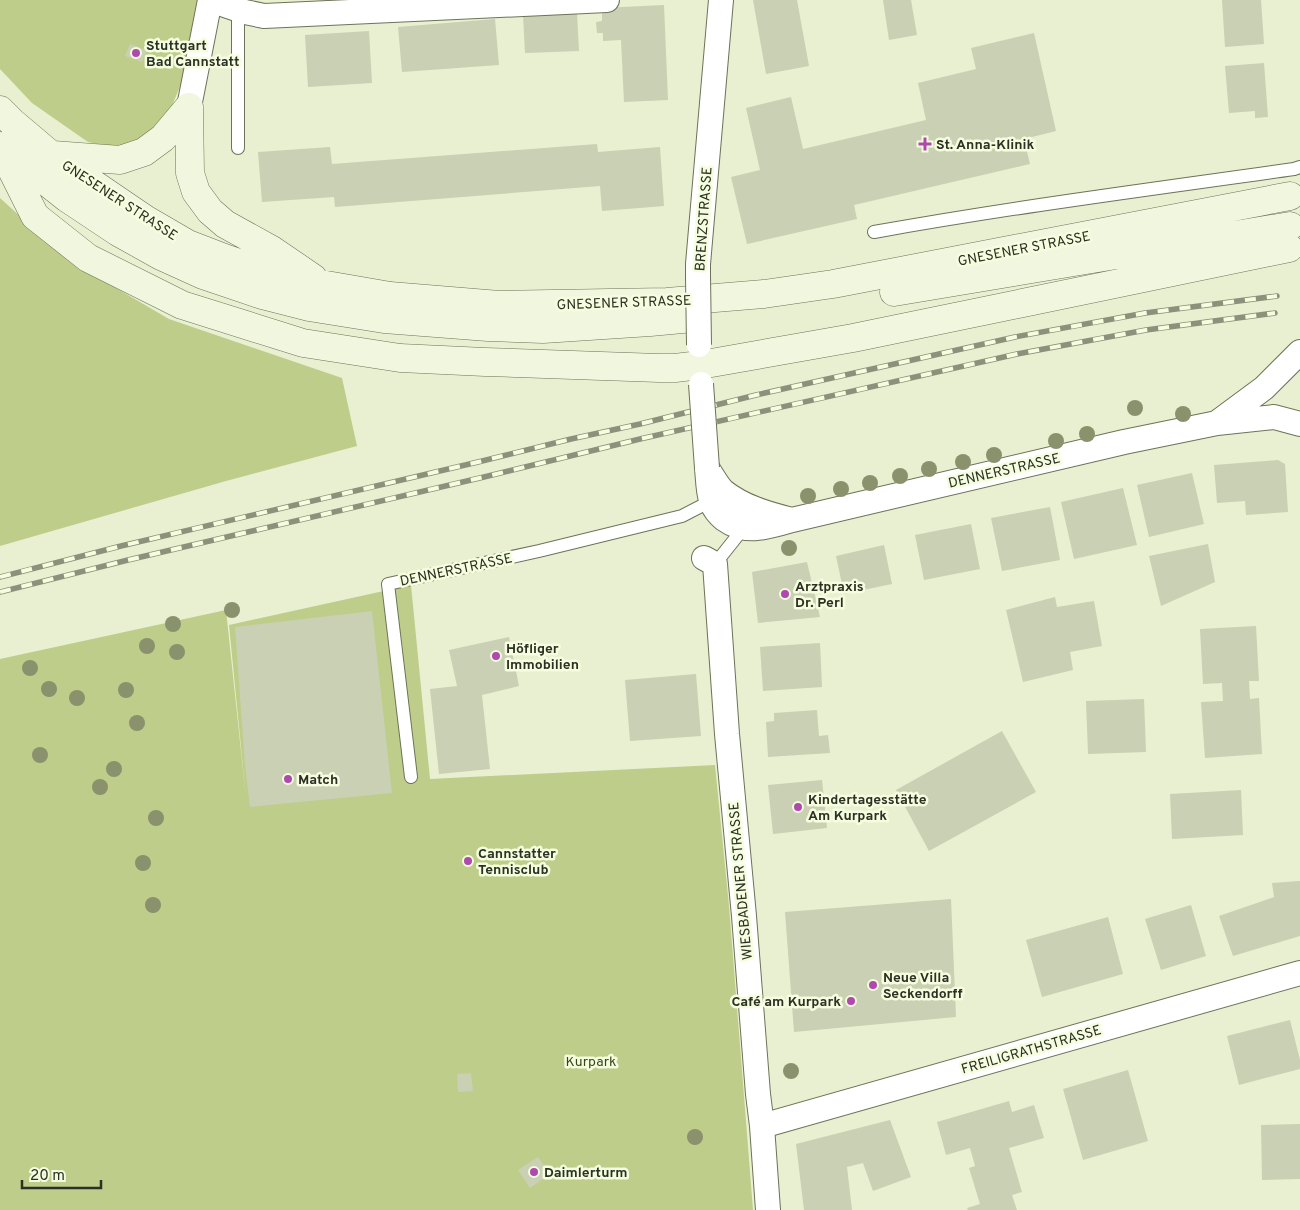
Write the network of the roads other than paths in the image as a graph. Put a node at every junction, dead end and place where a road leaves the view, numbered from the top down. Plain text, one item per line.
1 (210, 0) edge
2 (607, 0) edge
3 (721, 0) edge
4 (567, 1) edge
5 (238, 9) junction
6 (189, 107) junction
7 (0, 110) edge
8 (0, 145) edge
9 (238, 148) dead end
10 (52, 155) junction
11 (1300, 167) edge
12 (1290, 196) dead end
13 (874, 232) dead end
14 (323, 285) junction
15 (1300, 352) edge
16 (700, 365) junction
17 (1217, 423) junction
18 (1300, 424) edge
19 (707, 468) joint
20 (716, 496) junction
21 (751, 519) junction
22 (709, 561) joint
23 (411, 777) dead end
24 (1300, 973) edge
25 (762, 1126) junction
26 (768, 1210) edge

1 - 5 street
1 - 6 street
2 - 4 street
3 - 16 street, BRENZSTRASSE, bridge
4 - 5 street
5 - 9 lane
6 - 10 main road
6 - 14 main road
7 - 10 main road, GNESENER STRASSE
8 - 16 main road
8 - 16 main road, GNESENER STRASSE
10 - 14 main road, GNESENER STRASSE
11 - 13 lane
12 - 14 main road, GNESENER STRASSE
15 - 17 street, DENNERSTRASSE
16 - 19 street, BRENZSTRASSE, bridge
17 - 18 street, DENNERSTRASSE
17 - 21 street, DENNERSTRASSE
19 - 20 street, DENNERSTRASSE
20 - 21 street, DENNERSTRASSE
20 - 23 lane, DENNERSTRASSE
21 - 22 lane
22 - 25 street, WIESBADENER STRASSE
24 - 25 street, FREILIGRATHSTRASSE
25 - 26 street, WIESBADENER STRASSE

